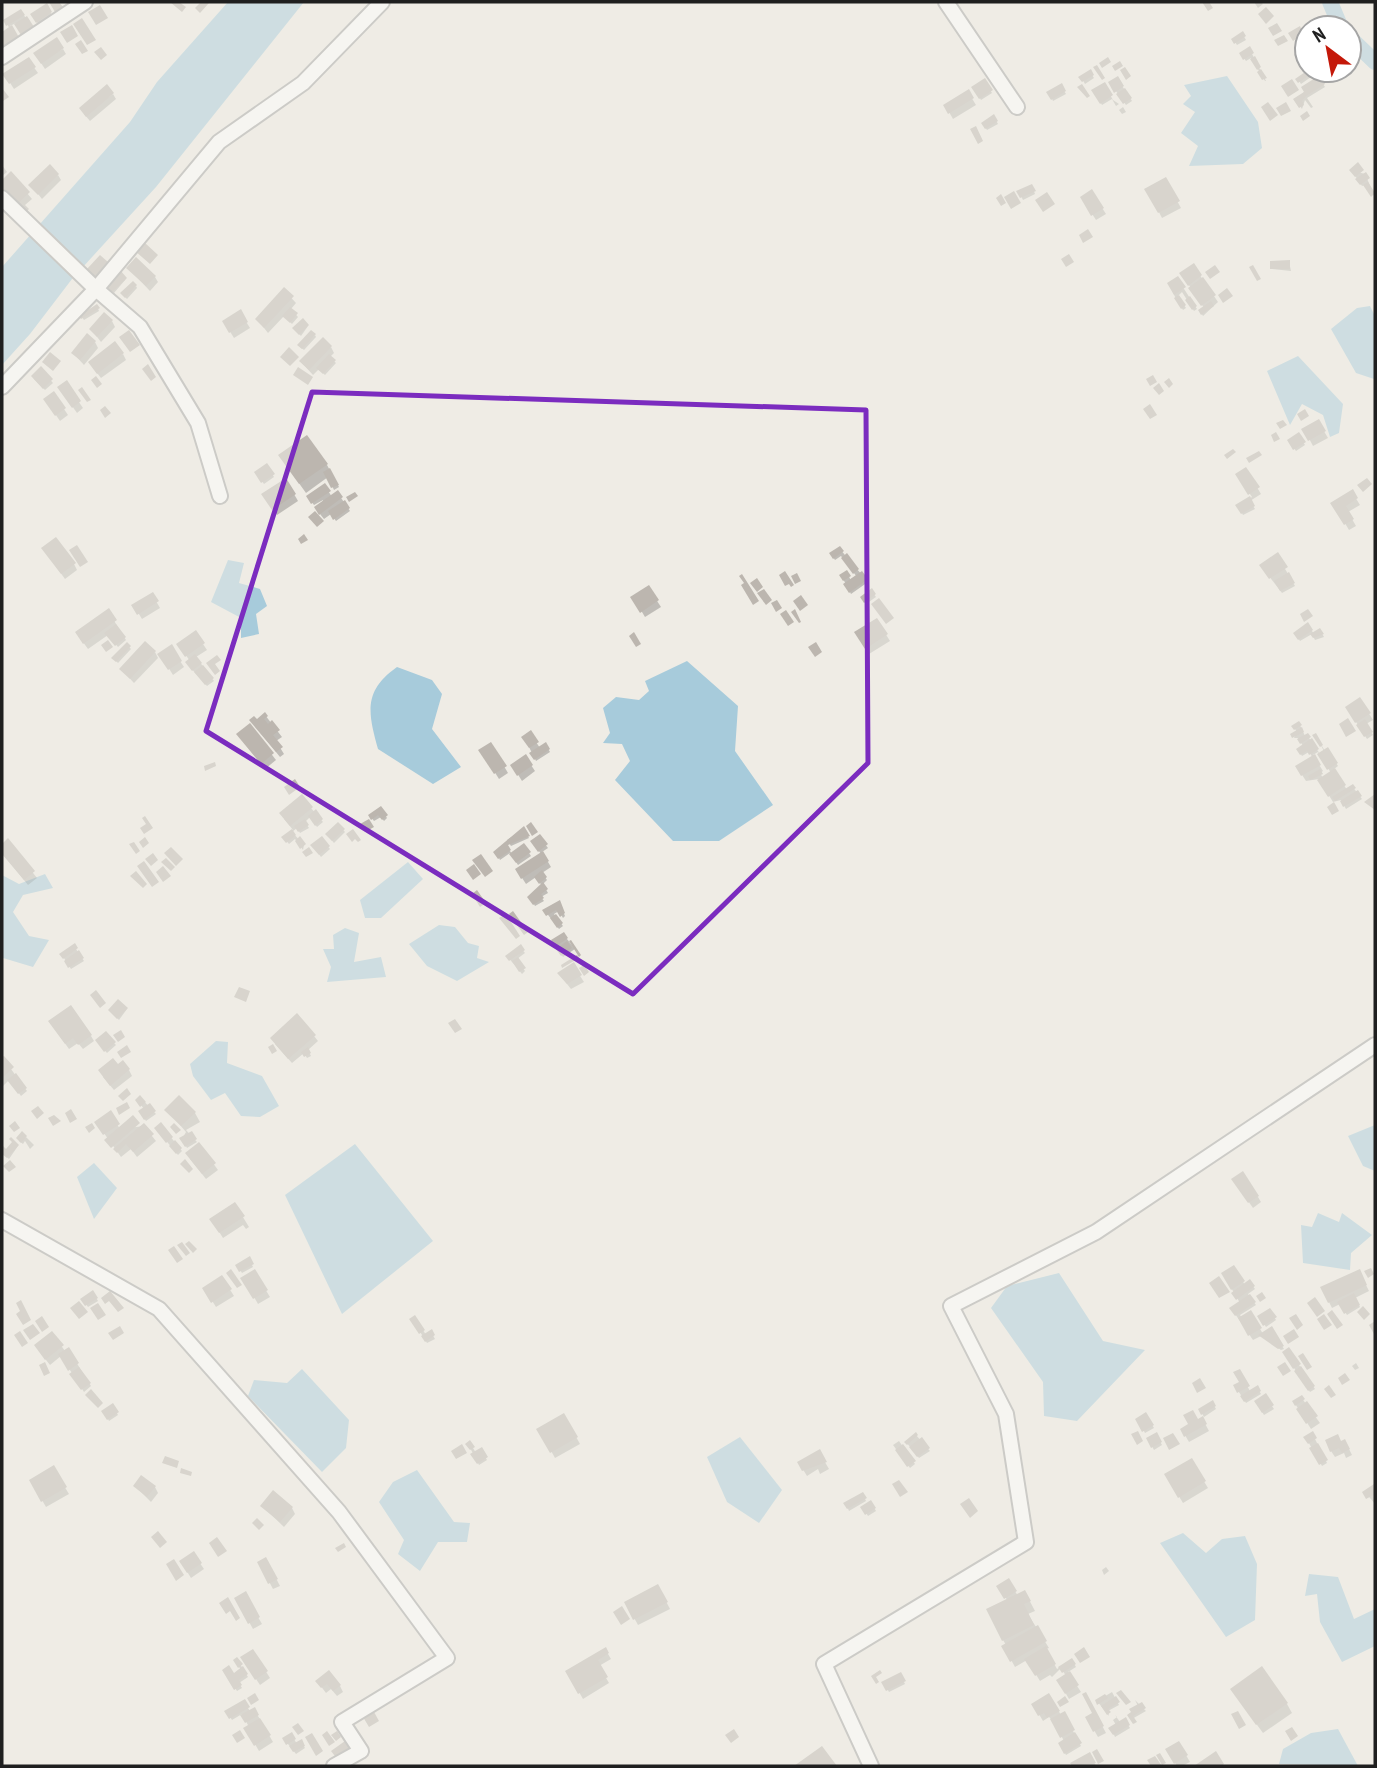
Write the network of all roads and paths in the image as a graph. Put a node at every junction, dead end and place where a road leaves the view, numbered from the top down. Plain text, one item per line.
1 (85, 2) edge
2 (382, 2) edge
3 (946, 2) edge
4 (2, 57) edge
5 (1017, 107) dead end
6 (2, 198) edge
7 (92, 285) junction
8 (2, 387) edge
9 (220, 496) dead end
10 (1375, 1045) edge
11 (2, 1220) edge
12 (334, 1766) edge
13 (871, 1766) edge

1 - 4 street
2 - 7 street
3 - 5 street
6 - 7 street
7 - 8 street
7 - 9 street
10 - 13 street
11 - 12 street

